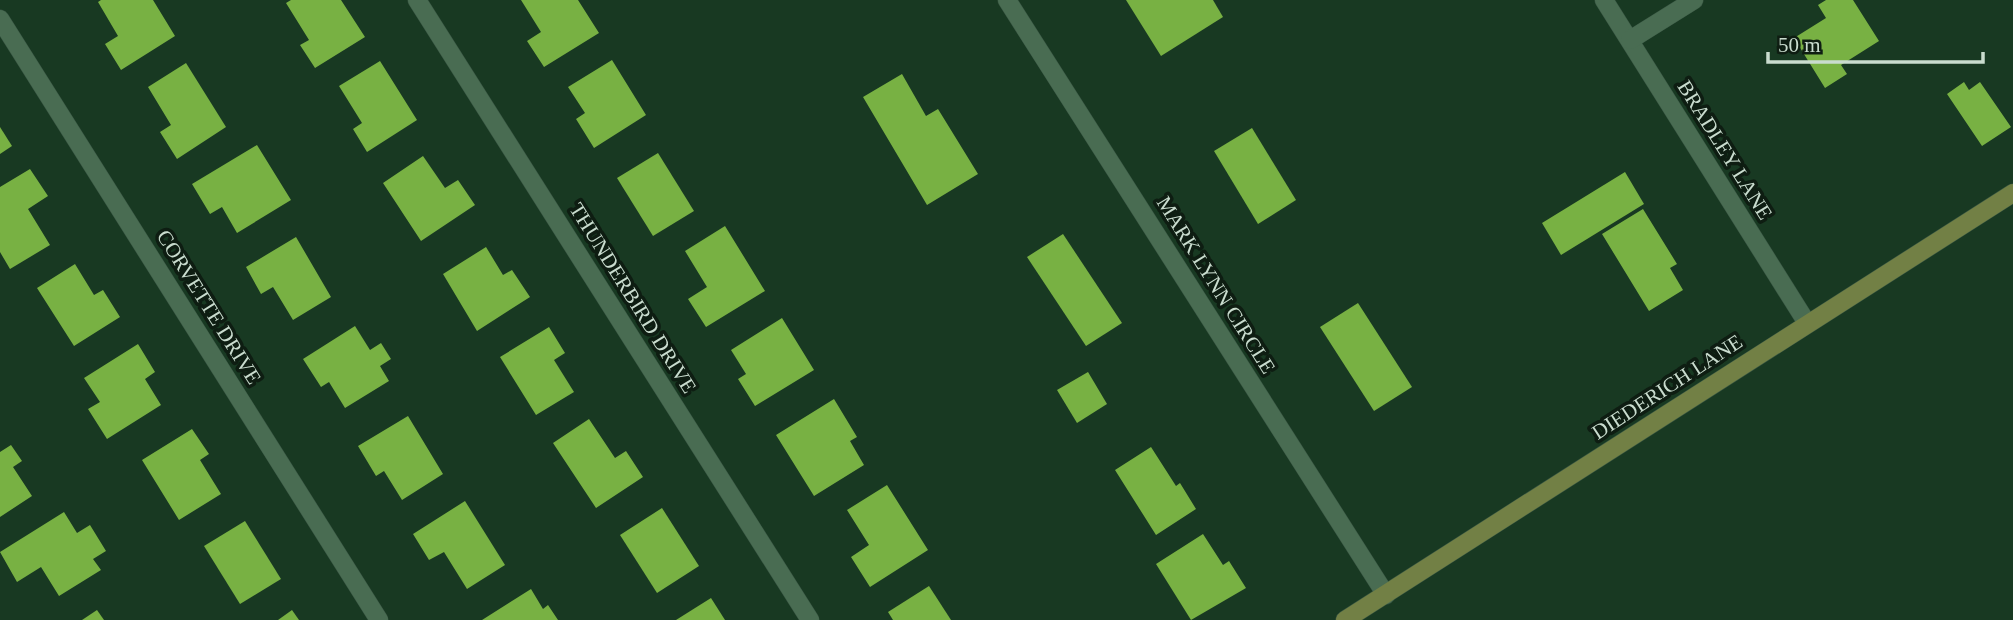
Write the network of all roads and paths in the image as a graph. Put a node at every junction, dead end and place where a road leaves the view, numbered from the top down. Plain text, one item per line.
1 (417, 0) edge
2 (1007, 0) edge
3 (1604, 0) edge
4 (1694, 0) edge
5 (0, 19) edge
6 (1630, 40) junction
7 (2013, 193) edge
8 (1807, 323) junction
9 (1386, 595) junction
10 (379, 620) edge
11 (810, 620) edge
12 (1345, 620) edge

1 - 11 street, THUNDERBIRD DRIVE
2 - 9 street, MARK LYNN CIRCLE
3 - 6 street, BRADLEY LANE
4 - 6 street
5 - 10 street, CORVETTE DRIVE
6 - 8 street, BRADLEY LANE
7 - 8 street, DIEDERICH LANE
8 - 9 street, DIEDERICH LANE
9 - 12 street, DIEDERICH LANE

